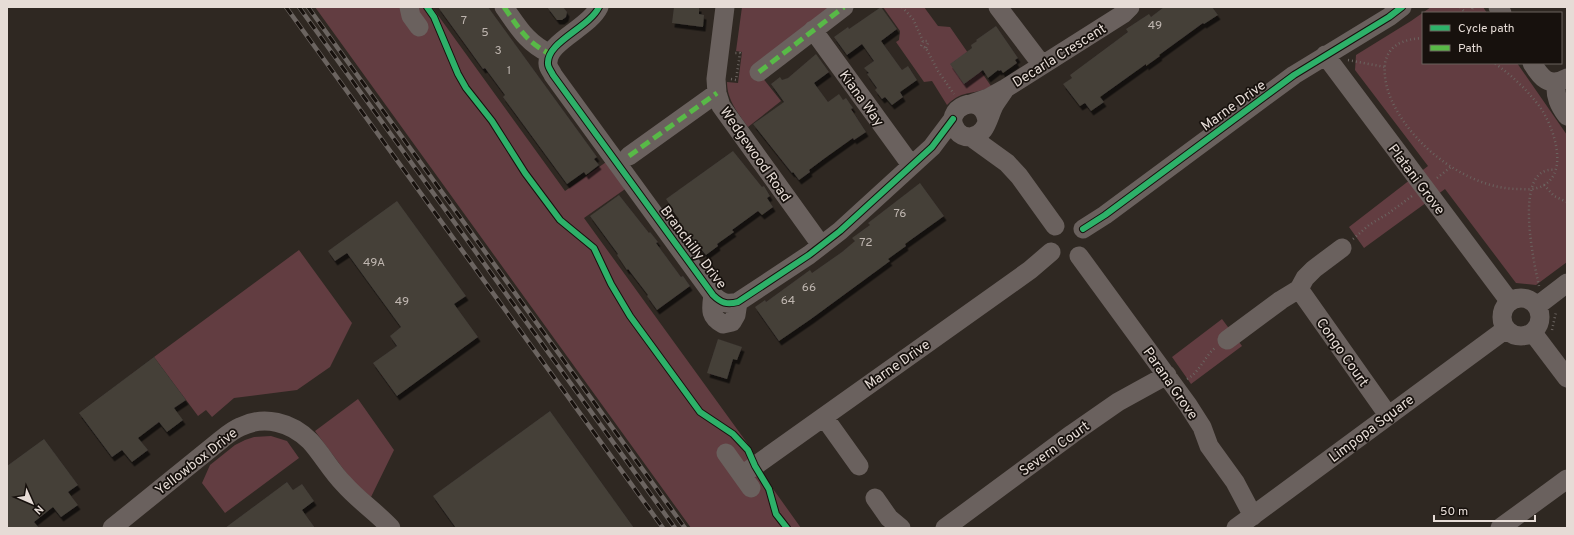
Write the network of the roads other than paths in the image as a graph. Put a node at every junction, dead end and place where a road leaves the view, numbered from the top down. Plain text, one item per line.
1 (409, 7) edge
2 (504, 7) edge
3 (599, 7) edge
4 (725, 7) edge
5 (844, 7) edge
6 (998, 7) edge
7 (1130, 7) edge
8 (1402, 7) edge
9 (419, 27) dead end
10 (813, 30) junction
11 (550, 54) junction
12 (1325, 55) junction
13 (1533, 64) edge
14 (1042, 65) junction
15 (759, 72) dead end
16 (1562, 80) edge
17 (721, 86) junction
18 (1006, 88) junction
19 (963, 101) junction
20 (1567, 116) edge
21 (953, 119) junction
22 (978, 130) junction
23 (932, 147) junction
24 (630, 156) dead end
25 (911, 165) junction
26 (1055, 226) junction
27 (1082, 229) junction
28 (822, 245) junction
29 (1342, 248) road end
30 (1051, 252) junction
31 (1079, 256) junction
32 (1567, 283) edge
33 (1298, 289) junction
34 (1538, 297) junction
35 (1510, 302) junction
36 (1506, 328) junction
37 (1533, 332) junction
38 (1227, 340) road end
39 (1567, 378) edge
40 (1171, 381) junction
41 (1388, 416) junction
42 (824, 417) junction
43 (726, 453) dead end
44 (859, 466) dead end
45 (1567, 479) edge
46 (875, 498) dead end
47 (1253, 516) junction
48 (112, 528) edge
49 (391, 528) edge
50 (901, 528) edge
51 (945, 528) edge
52 (1236, 528) edge
53 (1500, 528) edge

1 - 9 street
2 - 11 street
3 - 11 street
4 - 17 street, Wedgewood Road
5 - 10 street
6 - 14 street
7 - 14 street, Decarla Crescent
8 - 12 street, Marne Drive
10 - 15 street
10 - 25 street, Kiana Way
11 - 28 street, Branchilly Drive
12 - 27 street, Marne Drive
12 - 35 street, Platani Grove
13 - 16 street
14 - 18 street, Decarla Crescent
16 - 20 street
17 - 24 street
17 - 28 street, Wedgewood Road
18 - 19 street, Decarla Crescent
18 - 22 street, Decarla Crescent
19 - 21 street, Decarla Crescent
19 - 22 street
21 - 22 street
21 - 23 street, Branchilly Drive
22 - 23 street, Branchilly Drive
22 - 26 street
23 - 25 street, Branchilly Drive
25 - 28 street, Branchilly Drive
26 - 27 street
26 - 30 street
27 - 31 street
29 - 33 street
30 - 31 street
30 - 42 street, Marne Drive
31 - 40 street, Parana Grove
32 - 34 street
33 - 38 street
33 - 41 street, Congo Court
34 - 35 street
34 - 37 street
35 - 36 street
36 - 37 street
36 - 41 street, Limpopa Square
37 - 39 street
40 - 47 street, Parana Grove
40 - 51 street, Severn Court
41 - 47 street, Limpopa Square
42 - 43 street, Marne Drive
42 - 44 street
45 - 53 street
46 - 50 street
47 - 52 street, Limpopa Square
48 - 49 street, Yellowbox Drive

